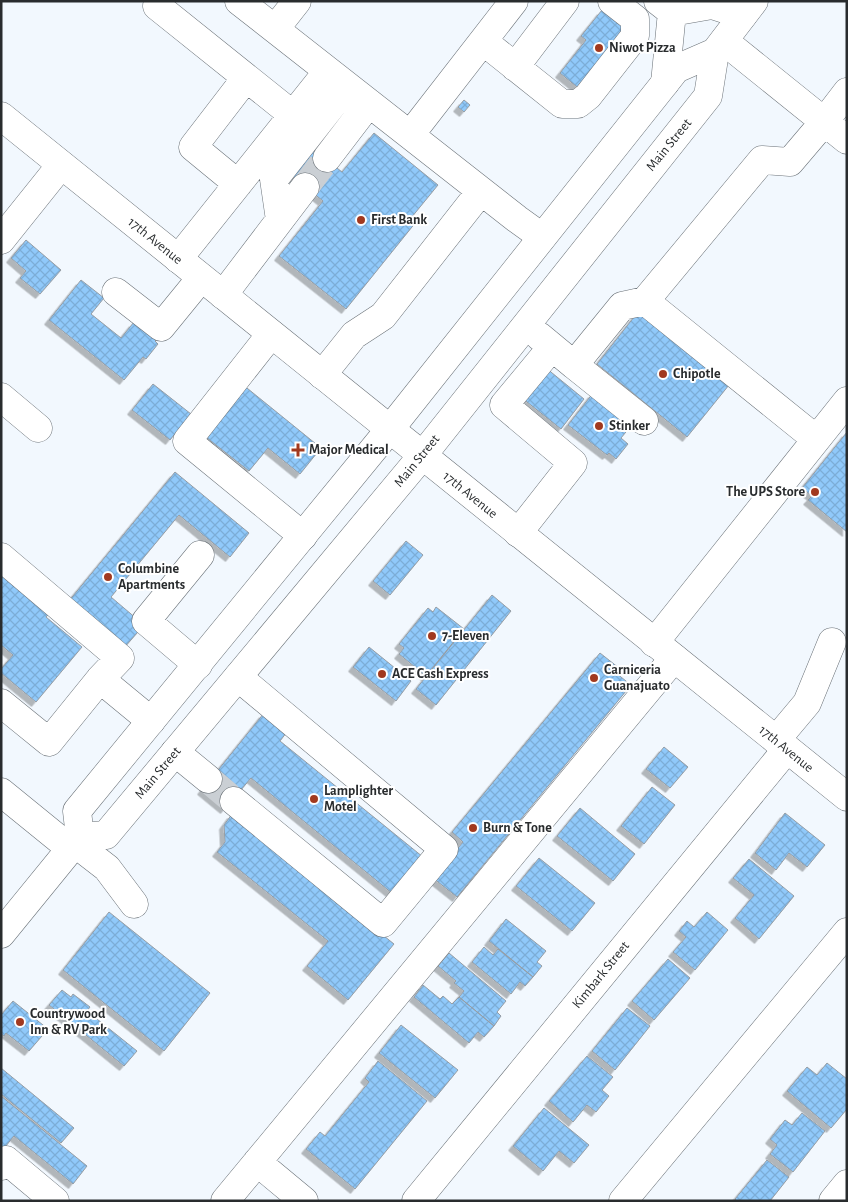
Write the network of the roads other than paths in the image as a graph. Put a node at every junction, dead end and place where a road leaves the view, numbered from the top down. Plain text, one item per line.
1 (161, 1) edge
2 (239, 1) edge
3 (297, 1) edge
4 (514, 1) edge
5 (566, 1) edge
6 (612, 1) edge
7 (665, 7) edge
8 (748, 8) edge
9 (275, 29) junction
10 (483, 42) junction
11 (720, 46) junction
12 (515, 67) junction
13 (246, 78) junction
14 (337, 78) junction
15 (665, 83) junction
16 (847, 92) edge
17 (369, 103) junction
18 (293, 115) junction
19 (1, 116) edge
20 (824, 122) junction
21 (410, 135) junction
22 (847, 140) edge
23 (327, 158) tunnel mouth
24 (61, 165) junction
25 (238, 184) junction
26 (305, 187) tunnel mouth
27 (481, 191) junction
28 (280, 220) junction
29 (542, 236) junction
30 (1, 240) edge
31 (178, 259) junction
32 (201, 278) junction
33 (116, 292) dead end
34 (223, 295) junction
35 (645, 301) junction
36 (526, 325) junction
37 (271, 334) junction
38 (552, 347) junction
39 (574, 365) junction
40 (322, 375) junction
41 (1, 397) edge
42 (847, 401) edge
43 (644, 421) dead end
44 (38, 428) dead end
45 (390, 429) junction
46 (816, 439) junction
47 (422, 456) junction
48 (518, 533) junction
49 (303, 536) junction
50 (200, 555) dead end
51 (1, 557) edge
52 (832, 642) dead end
53 (664, 650) junction
54 (198, 665) junction
55 (238, 677) junction
56 (100, 679) junction
57 (1, 703) edge
58 (151, 722) junction
59 (781, 745) junction
60 (175, 752) junction
61 (208, 779) tunnel mouth
62 (1, 792) edge
63 (847, 797) edge
64 (234, 801) tunnel mouth
65 (76, 843) junction
66 (134, 904) dead end
67 (847, 932) edge
68 (1, 934) edge
69 (257, 1162) junction
70 (1, 1166) edge
71 (847, 1184) edge
72 (55, 1201) edge
73 (225, 1201) edge
74 (304, 1201) edge
75 (416, 1201) edge
76 (623, 1201) edge
77 (833, 1201) edge

1 - 13 main road
2 - 9 main road
3 - 9 main road
4 - 10 main road
5 - 12 main road
6 - 12 main road
7 - 8 main road
7 - 15 main road
8 - 11 main road, Main Street
9 - 14 main road
10 - 12 main road
10 - 21 main road
11 - 15 main road, Main Street
11 - 20 main road
11 - 36 main road, Main Street
13 - 18 main road
13 - 25 main road
14 - 17 main road
14 - 18 main road
14 - 28 main road
15 - 29 main road, Main Street
16 - 20 main road
17 - 21 main road
17 - 23 main road
18 - 25 main road
19 - 24 main road, 17th Avenue
20 - 22 main road
20 - 35 main road
21 - 27 main road
24 - 30 main road
24 - 31 main road, 17th Avenue
25 - 31 main road
26 - 28 main road
27 - 29 main road
27 - 40 main road
28 - 34 main road
29 - 45 main road, Main Street
31 - 32 main road, 17th Avenue
32 - 33 main road
32 - 34 main road, 17th Avenue
34 - 37 main road, 17th Avenue
35 - 39 main road
35 - 46 main road
36 - 38 main road
36 - 47 main road, Main Street
37 - 40 main road, 17th Avenue
37 - 49 main road
38 - 39 main road
38 - 48 main road
39 - 43 main road
40 - 45 main road, 17th Avenue
41 - 44 main road
42 - 46 main road
45 - 47 main road, 17th Avenue
45 - 49 main road, Main Street
46 - 53 main road
47 - 48 main road, 17th Avenue
47 - 55 main road, Main Street
48 - 53 main road, 17th Avenue
49 - 54 main road, Main Street
50 - 54 main road
51 - 56 main road
52 - 59 main road, Kimbark Street
53 - 59 main road, 17th Avenue
53 - 69 main road
54 - 58 main road, Main Street
55 - 60 main road, Main Street
55 - 64 main road
56 - 57 main road
56 - 58 main road
58 - 65 main road, Main Street
59 - 63 main road, 17th Avenue
59 - 75 main road, Kimbark Street
60 - 61 main road
60 - 65 main road, Main Street
62 - 65 main road
65 - 66 main road
65 - 68 main road
67 - 76 main road
69 - 73 main road
69 - 74 main road
70 - 72 main road
71 - 77 main road

